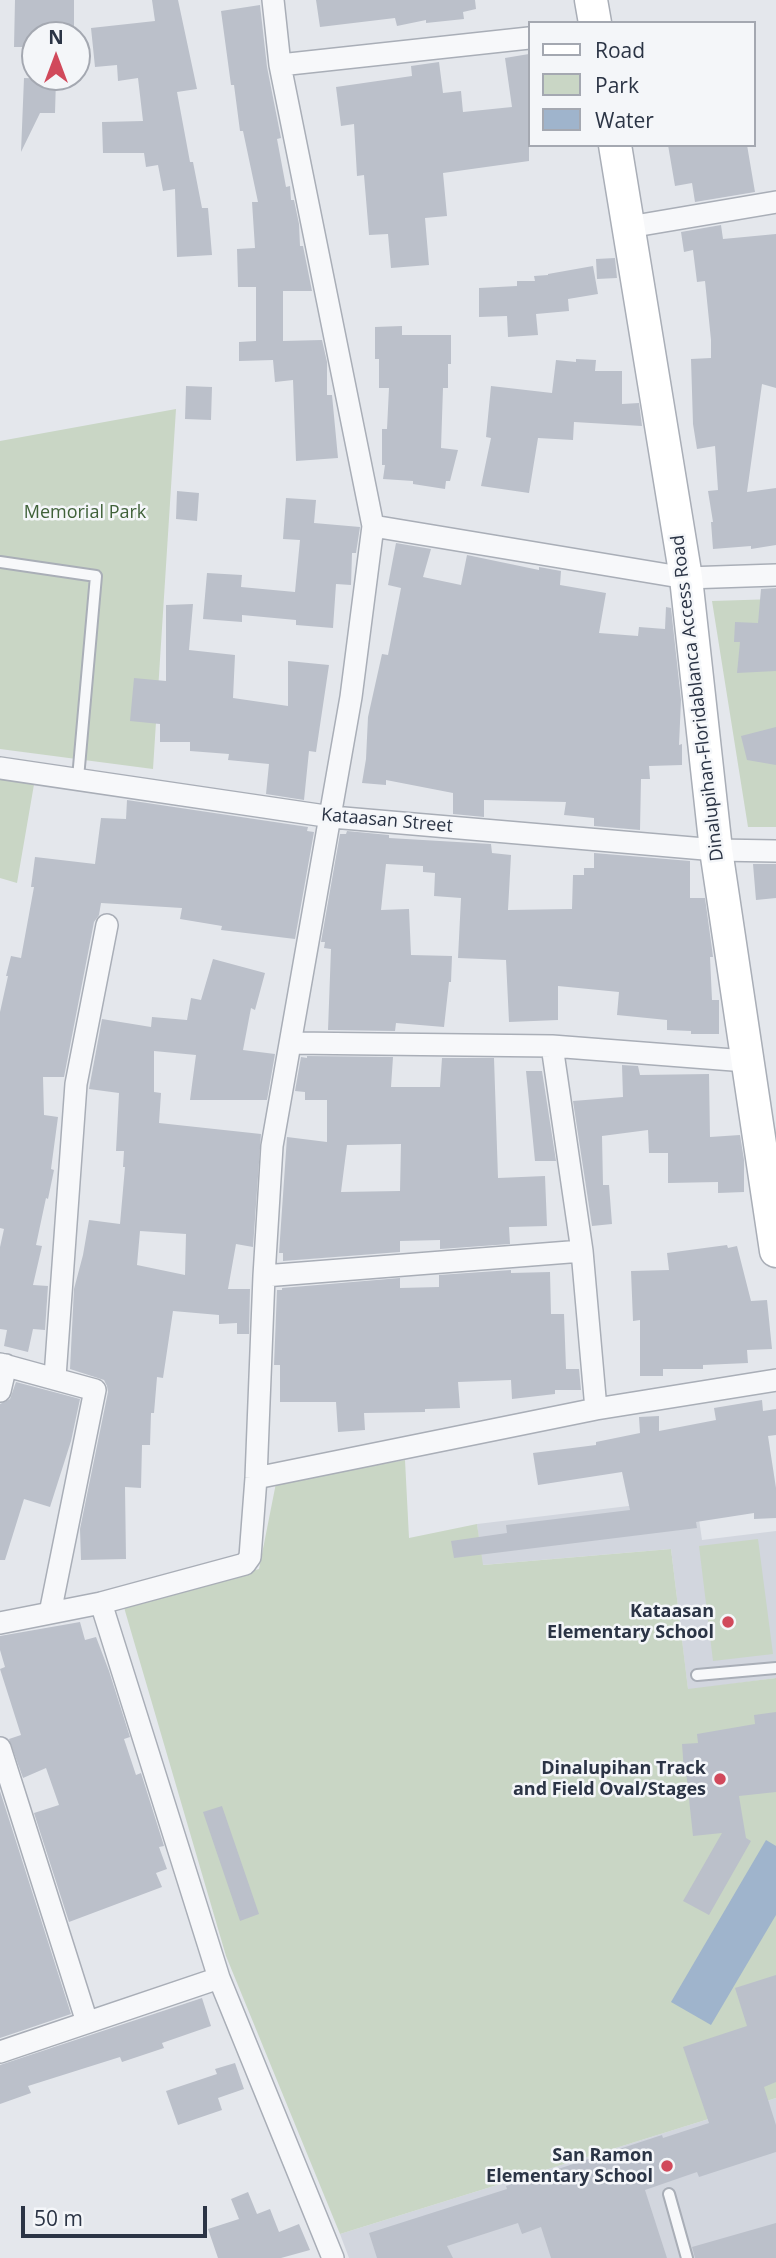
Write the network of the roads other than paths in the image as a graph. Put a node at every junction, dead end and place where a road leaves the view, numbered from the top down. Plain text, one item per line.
1 (273, 0) edge
2 (591, 0) edge
3 (595, 21) edge
4 (528, 38) edge
5 (280, 65) junction
6 (615, 147) edge
7 (776, 202) edge
8 (629, 228) junction
9 (373, 526) junction
10 (0, 562) edge
11 (776, 575) edge
12 (686, 578) junction
13 (0, 768) edge
14 (78, 778) junction
15 (332, 817) junction
16 (716, 850) junction
17 (776, 851) edge
18 (107, 925) dead end
19 (292, 1043) junction
20 (552, 1046) junction
21 (746, 1061) junction
22 (582, 1251) junction
23 (776, 1251) edge
24 (264, 1276) junction
25 (3, 1364) edge
26 (55, 1377) junction
27 (776, 1380) edge
28 (0, 1391) edge
29 (596, 1409) junction
30 (256, 1478) junction
31 (101, 1603) junction
32 (50, 1613) junction
33 (0, 1623) edge
34 (776, 1668) edge
35 (697, 1675) dead end
36 (0, 1748) edge
37 (219, 1978) junction
38 (88, 2022) junction
39 (0, 2052) edge
40 (669, 2194) dead end
41 (333, 2258) edge
42 (687, 2258) edge

1 - 5 street
2 - 3 main road
4 - 5 street
5 - 9 street
6 - 8 main road, Dinalupihan-Floridablanca Access Road
7 - 8 street
8 - 12 main road, Dinalupihan-Floridablanca Access Road
9 - 12 street
9 - 15 street
10 - 14 lane
11 - 12 street
12 - 16 main road, Dinalupihan-Floridablanca Access Road
13 - 14 street, Kataasan Street
14 - 15 street, Kataasan Street
15 - 16 street, Kataasan Street
15 - 19 street
16 - 17 street, Kataasan Street
16 - 21 main road, Dinalupihan-Floridablanca Access Road
18 - 26 street
19 - 20 street
19 - 24 street
20 - 21 street
20 - 22 street
21 - 23 main road, Dinalupihan-Floridablanca Access Road
22 - 24 street
22 - 29 street
24 - 30 street
25 - 26 street
25 - 28 street
26 - 32 street
27 - 29 street
29 - 30 street
30 - 31 street
31 - 32 street
31 - 37 street
32 - 33 street
34 - 35 lane
36 - 38 street
37 - 38 street
37 - 41 street
38 - 39 street
40 - 42 lane

